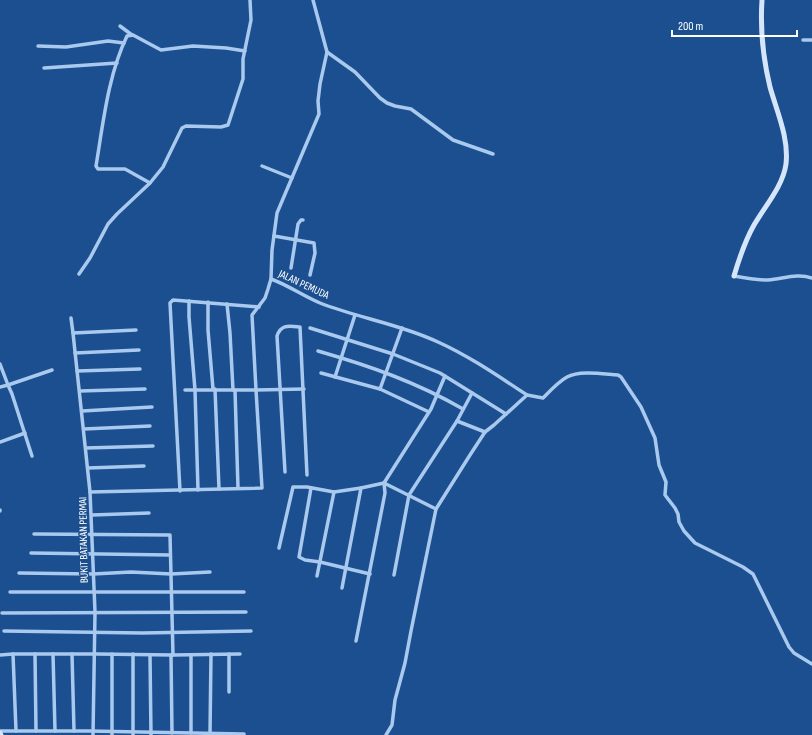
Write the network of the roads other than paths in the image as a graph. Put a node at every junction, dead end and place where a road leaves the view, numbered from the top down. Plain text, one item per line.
1 (250, 0) edge
2 (312, 0) edge
3 (762, 0) edge
4 (120, 26) dead end
5 (133, 35) junction
6 (803, 40) dead end
7 (812, 40) edge
8 (124, 43) junction
9 (38, 46) dead end
10 (245, 50) junction
11 (327, 52) junction
12 (117, 63) junction
13 (44, 68) dead end
14 (493, 154) dead end
15 (262, 166) dead end
16 (292, 178) junction
17 (150, 184) junction
18 (303, 220) dead end
19 (274, 236) junction
20 (295, 240) junction
21 (291, 268) dead end
22 (79, 274) dead end
23 (310, 275) dead end
24 (734, 276) joint
25 (812, 278) edge
26 (271, 279) junction
27 (189, 301) junction
28 (208, 302) junction
29 (227, 304) junction
30 (259, 307) junction
31 (354, 315) junction
32 (70, 318) dead end
33 (310, 328) dead end
34 (402, 328) junction
35 (136, 330) dead end
36 (73, 333) junction
37 (347, 340) junction
38 (139, 350) dead end
39 (318, 351) dead end
40 (75, 353) junction
41 (393, 354) junction
42 (341, 358) junction
43 (0, 364) edge
44 (140, 369) dead end
45 (52, 370) dead end
46 (77, 371) junction
47 (386, 372) junction
48 (321, 373) dead end
49 (445, 376) junction
50 (335, 377) junction
51 (8, 385) junction
52 (0, 387) edge
53 (145, 389) dead end
54 (214, 389) junction
55 (281, 389) junction
56 (304, 389) junction
57 (380, 389) junction
58 (185, 390) dead end
59 (195, 390) junction
60 (234, 390) junction
61 (256, 390) junction
62 (80, 391) junction
63 (472, 393) junction
64 (438, 394) junction
65 (526, 395) junction
66 (152, 407) dead end
67 (463, 409) junction
68 (82, 411) junction
69 (429, 412) junction
70 (506, 414) junction
71 (457, 421) junction
72 (150, 426) dead end
73 (84, 429) junction
74 (485, 432) junction
75 (25, 433) junction
76 (0, 442) edge
77 (153, 446) dead end
78 (86, 448) junction
79 (32, 456) dead end
80 (144, 466) dead end
81 (88, 468) junction
82 (285, 472) dead end
83 (307, 475) dead end
84 (384, 483) junction
85 (238, 488) junction
86 (311, 488) junction
87 (361, 488) junction
88 (219, 489) junction
89 (198, 490) junction
90 (180, 491) junction
91 (90, 492) junction
92 (334, 492) junction
93 (409, 495) junction
94 (436, 509) junction
95 (149, 513) dead end
96 (92, 515) junction
97 (34, 534) dead end
98 (91, 534) junction
99 (279, 548) dead end
100 (31, 554) dead end
101 (92, 554) junction
102 (170, 555) junction
103 (320, 562) junction
104 (346, 568) junction
105 (210, 572) dead end
106 (19, 573) dead end
107 (93, 574) junction
108 (171, 574) junction
109 (370, 574) junction
110 (394, 575) dead end
111 (317, 576) dead end
112 (342, 588) dead end
113 (10, 592) dead end
114 (93, 592) junction
115 (244, 592) dead end
116 (172, 593) junction
117 (94, 612) junction
118 (172, 612) junction
119 (246, 612) dead end
120 (2, 613) dead end
121 (4, 631) dead end
122 (251, 631) dead end
123 (94, 632) junction
124 (172, 632) junction
125 (356, 641) dead end
126 (13, 654) junction
127 (35, 654) junction
128 (54, 654) junction
129 (72, 654) junction
130 (93, 654) junction
131 (112, 654) junction
132 (132, 654) junction
133 (211, 654) junction
134 (229, 654) junction
135 (240, 654) dead end
136 (0, 655) edge
137 (150, 655) junction
138 (172, 655) junction
139 (191, 655) junction
140 (812, 664) edge
141 (229, 692) dead end
142 (16, 731) junction
143 (36, 731) junction
144 (55, 731) junction
145 (74, 731) junction
146 (0, 733) edge
147 (93, 733) edge
148 (112, 733) edge
149 (133, 733) edge
150 (172, 733) junction
151 (191, 733) junction
152 (151, 734) edge
153 (210, 734) junction
154 (244, 734) edge
155 (386, 735) edge

1 - 10 street
2 - 11 street, JALAN PEMUDA
3 - 24 street
4 - 5 street
5 - 8 street
5 - 10 street
6 - 7 street
8 - 9 street
8 - 12 street
10 - 17 street
11 - 14 street
11 - 16 street, JALAN PEMUDA
12 - 13 street
12 - 17 street
15 - 16 street
16 - 19 street, JALAN PEMUDA
17 - 22 street
18 - 20 street
19 - 20 street
19 - 26 street, JALAN PEMUDA
20 - 21 street
20 - 23 street
24 - 25 street
26 - 30 street, BUKIT BATAKAN PERMAI
26 - 31 street, JALAN PEMUDA
27 - 28 street
27 - 59 street
27 - 90 street
28 - 29 street
28 - 54 street
29 - 30 street
29 - 60 street
30 - 61 street, BUKIT BATAKAN PERMAI
31 - 34 street, JALAN PEMUDA
31 - 37 street
32 - 36 street
33 - 37 street
34 - 41 street
34 - 65 street, JALAN PEMUDA
35 - 36 street
36 - 40 street
37 - 41 street
37 - 42 street
38 - 40 street
39 - 42 street
40 - 46 street
41 - 47 street
41 - 49 street
42 - 47 street
42 - 50 street
43 - 51 street
44 - 46 street
45 - 51 street
46 - 62 street
47 - 57 street
47 - 64 street
48 - 50 street
49 - 63 street
49 - 64 street
50 - 57 street
51 - 52 street
51 - 75 street
53 - 62 street
54 - 59 street
54 - 60 street
54 - 88 street
55 - 56 street
55 - 56 street
55 - 61 street
55 - 82 street
56 - 83 street
57 - 69 street
58 - 59 street
59 - 89 street
60 - 61 street
60 - 85 street
61 - 85 street, BUKIT BATAKAN PERMAI
62 - 68 street
63 - 67 street
63 - 70 street
64 - 67 street
64 - 69 street
65 - 70 street
65 - 140 street
66 - 68 street
67 - 71 street
68 - 73 street
69 - 84 street
70 - 74 street
71 - 74 street
71 - 93 street
72 - 73 street
73 - 78 street
74 - 94 street
75 - 76 street
75 - 79 street
77 - 78 street
78 - 81 street
80 - 81 street
81 - 91 street
84 - 87 street
84 - 93 street
84 - 109 street
85 - 88 street, BUKIT BATAKAN PERMAI
86 - 92 street
86 - 99 street
86 - 103 street
87 - 92 street
87 - 104 street
88 - 89 street, BUKIT BATAKAN PERMAI
89 - 90 street, BUKIT BATAKAN PERMAI
90 - 91 street, BUKIT BATAKAN PERMAI
91 - 96 street, BUKIT BATAKAN PERMAI
92 - 103 street
93 - 94 street
93 - 110 street
94 - 155 street
95 - 96 street
96 - 98 street, BUKIT BATAKAN PERMAI
97 - 98 street
98 - 101 street, BUKIT BATAKAN PERMAI
98 - 102 street
100 - 101 street
101 - 102 street
101 - 107 street, BUKIT BATAKAN PERMAI
102 - 108 street
103 - 104 street
103 - 111 street
104 - 109 street
104 - 112 street
105 - 108 street
106 - 107 street
107 - 108 street
107 - 114 street, BUKIT BATAKAN PERMAI
108 - 116 street
109 - 125 street
113 - 114 street
114 - 116 street
114 - 117 street, BUKIT BATAKAN PERMAI
115 - 116 street
116 - 118 street
117 - 118 street
117 - 120 street
117 - 123 street, BUKIT BATAKAN PERMAI
118 - 119 street
118 - 124 street
121 - 123 street
122 - 124 street
123 - 124 street
123 - 130 street, BUKIT BATAKAN PERMAI
124 - 138 street
126 - 127 street
126 - 136 street
126 - 142 street
127 - 128 street
127 - 143 street
128 - 129 street
128 - 144 street
129 - 130 street
129 - 145 street
130 - 131 street
130 - 147 street, BUKIT BATAKAN PERMAI
131 - 132 street
131 - 148 street
132 - 137 street
132 - 149 street
133 - 134 street
133 - 139 street
133 - 153 street
134 - 135 street
134 - 141 street
137 - 138 street
137 - 152 street
138 - 139 street
138 - 150 street
139 - 151 street
142 - 143 street
142 - 146 street
143 - 144 street
144 - 145 street
145 - 147 street
147 - 148 street
148 - 149 street
149 - 152 street
150 - 151 street
150 - 152 street
151 - 153 street
153 - 154 street

